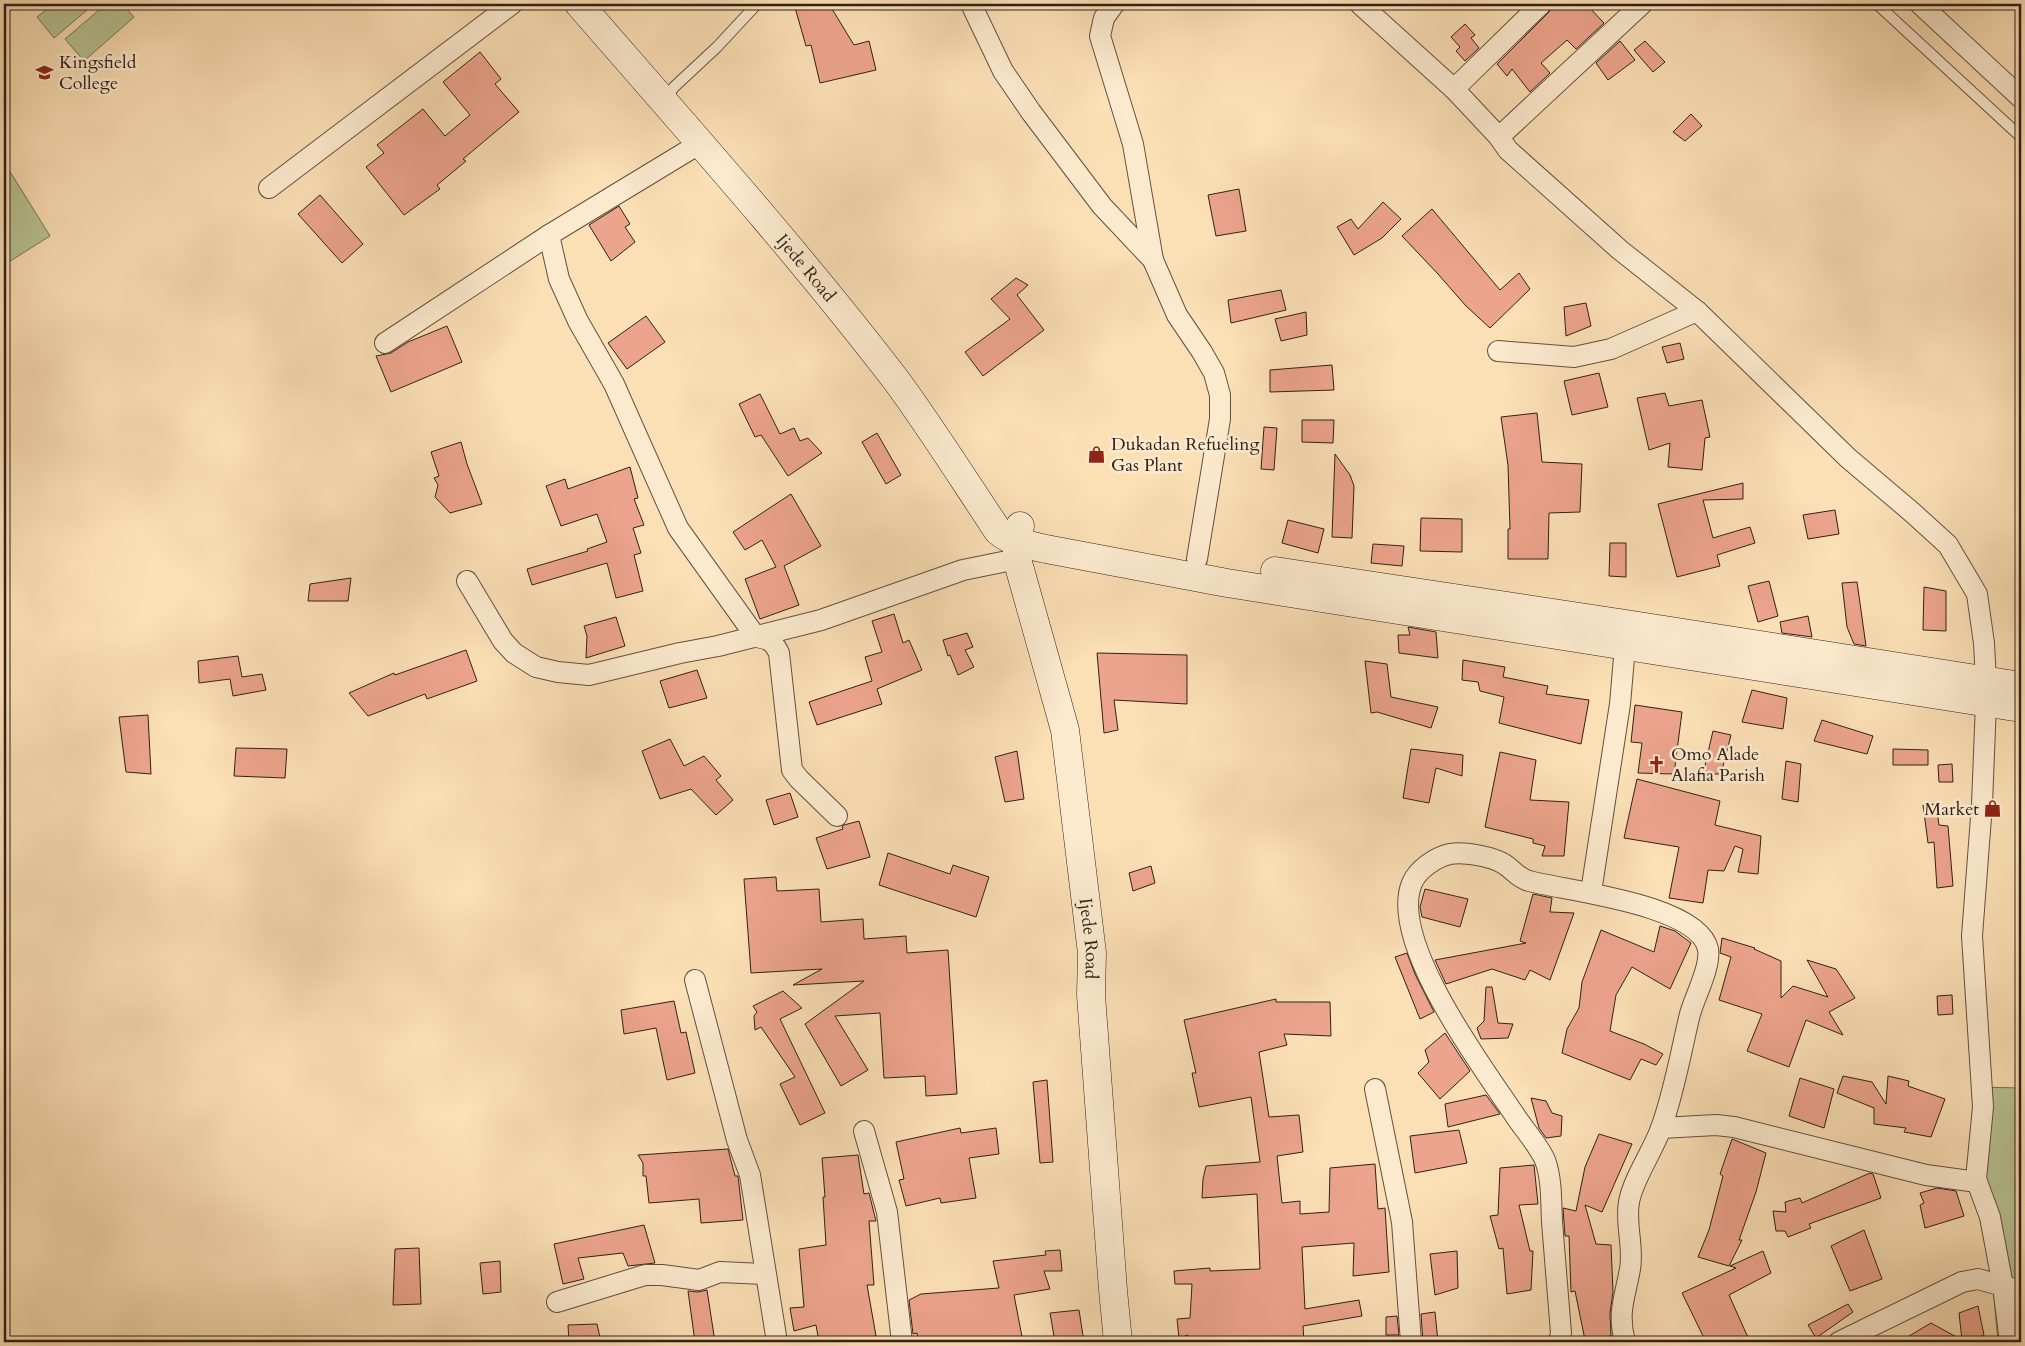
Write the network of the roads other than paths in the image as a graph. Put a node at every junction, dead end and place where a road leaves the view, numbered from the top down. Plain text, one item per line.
1 (512, 4) edge
2 (579, 4) edge
3 (603, 4) edge
4 (757, 4) edge
5 (971, 4) edge
6 (1114, 4) edge
7 (1541, 4) edge
8 (1642, 4) edge
9 (1877, 4) edge
10 (1920, 4) edge
11 (1370, 6) edge
12 (1454, 89) junction
13 (669, 94) junction
14 (2021, 98) edge
15 (1499, 137) junction
16 (2021, 137) edge
17 (700, 144) junction
18 (269, 188) dead end
19 (549, 235) junction
20 (1153, 260) junction
21 (1697, 311) junction
22 (385, 344) dead end
23 (1498, 351) dead end
24 (1018, 542) junction
25 (1197, 559) junction
26 (467, 581) dead end
27 (756, 637) junction
28 (1625, 646) junction
29 (2021, 686) edge
30 (1986, 692) junction
31 (2021, 708) edge
32 (837, 816) dead end
33 (1591, 892) junction
34 (695, 980) dead end
35 (1375, 1089) dead end
36 (1662, 1128) junction
37 (864, 1131) dead end
38 (1977, 1182) junction
39 (765, 1274) junction
40 (2012, 1288) edge
41 (557, 1302) dead end
42 (777, 1342) edge
43 (902, 1342) edge
44 (1118, 1342) edge
45 (1411, 1342) edge
46 (1560, 1342) edge
47 (1625, 1342) edge
48 (1839, 1342) edge
49 (2010, 1342) edge

1 - 18 street
2 - 13 main road, Ijede Road
3 - 13 main road, Ijede Road
4 - 13 lane
5 - 20 street
6 - 20 street
7 - 12 street
8 - 15 street
9 - 16 lane
10 - 14 street
11 - 12 street
12 - 15 street
13 - 17 main road, Ijede Road
13 - 24 main road, Ijede Road
15 - 21 street
17 - 19 street
17 - 24 main road, Ijede Road
19 - 22 street
19 - 27 street
20 - 25 street
21 - 23 street
21 - 30 street
24 - 25 main road
24 - 27 street
24 - 28 main road
24 - 44 main road, Ijede Road
25 - 30 main road
26 - 27 street
27 - 32 street
28 - 30 main road
28 - 33 street
29 - 30 main road
30 - 31 main road
30 - 38 street
33 - 36 street
33 - 46 street
34 - 39 street
35 - 45 street
36 - 38 street
36 - 47 street
37 - 43 street
38 - 40 street
39 - 41 street
39 - 42 street
40 - 48 street
40 - 49 street

